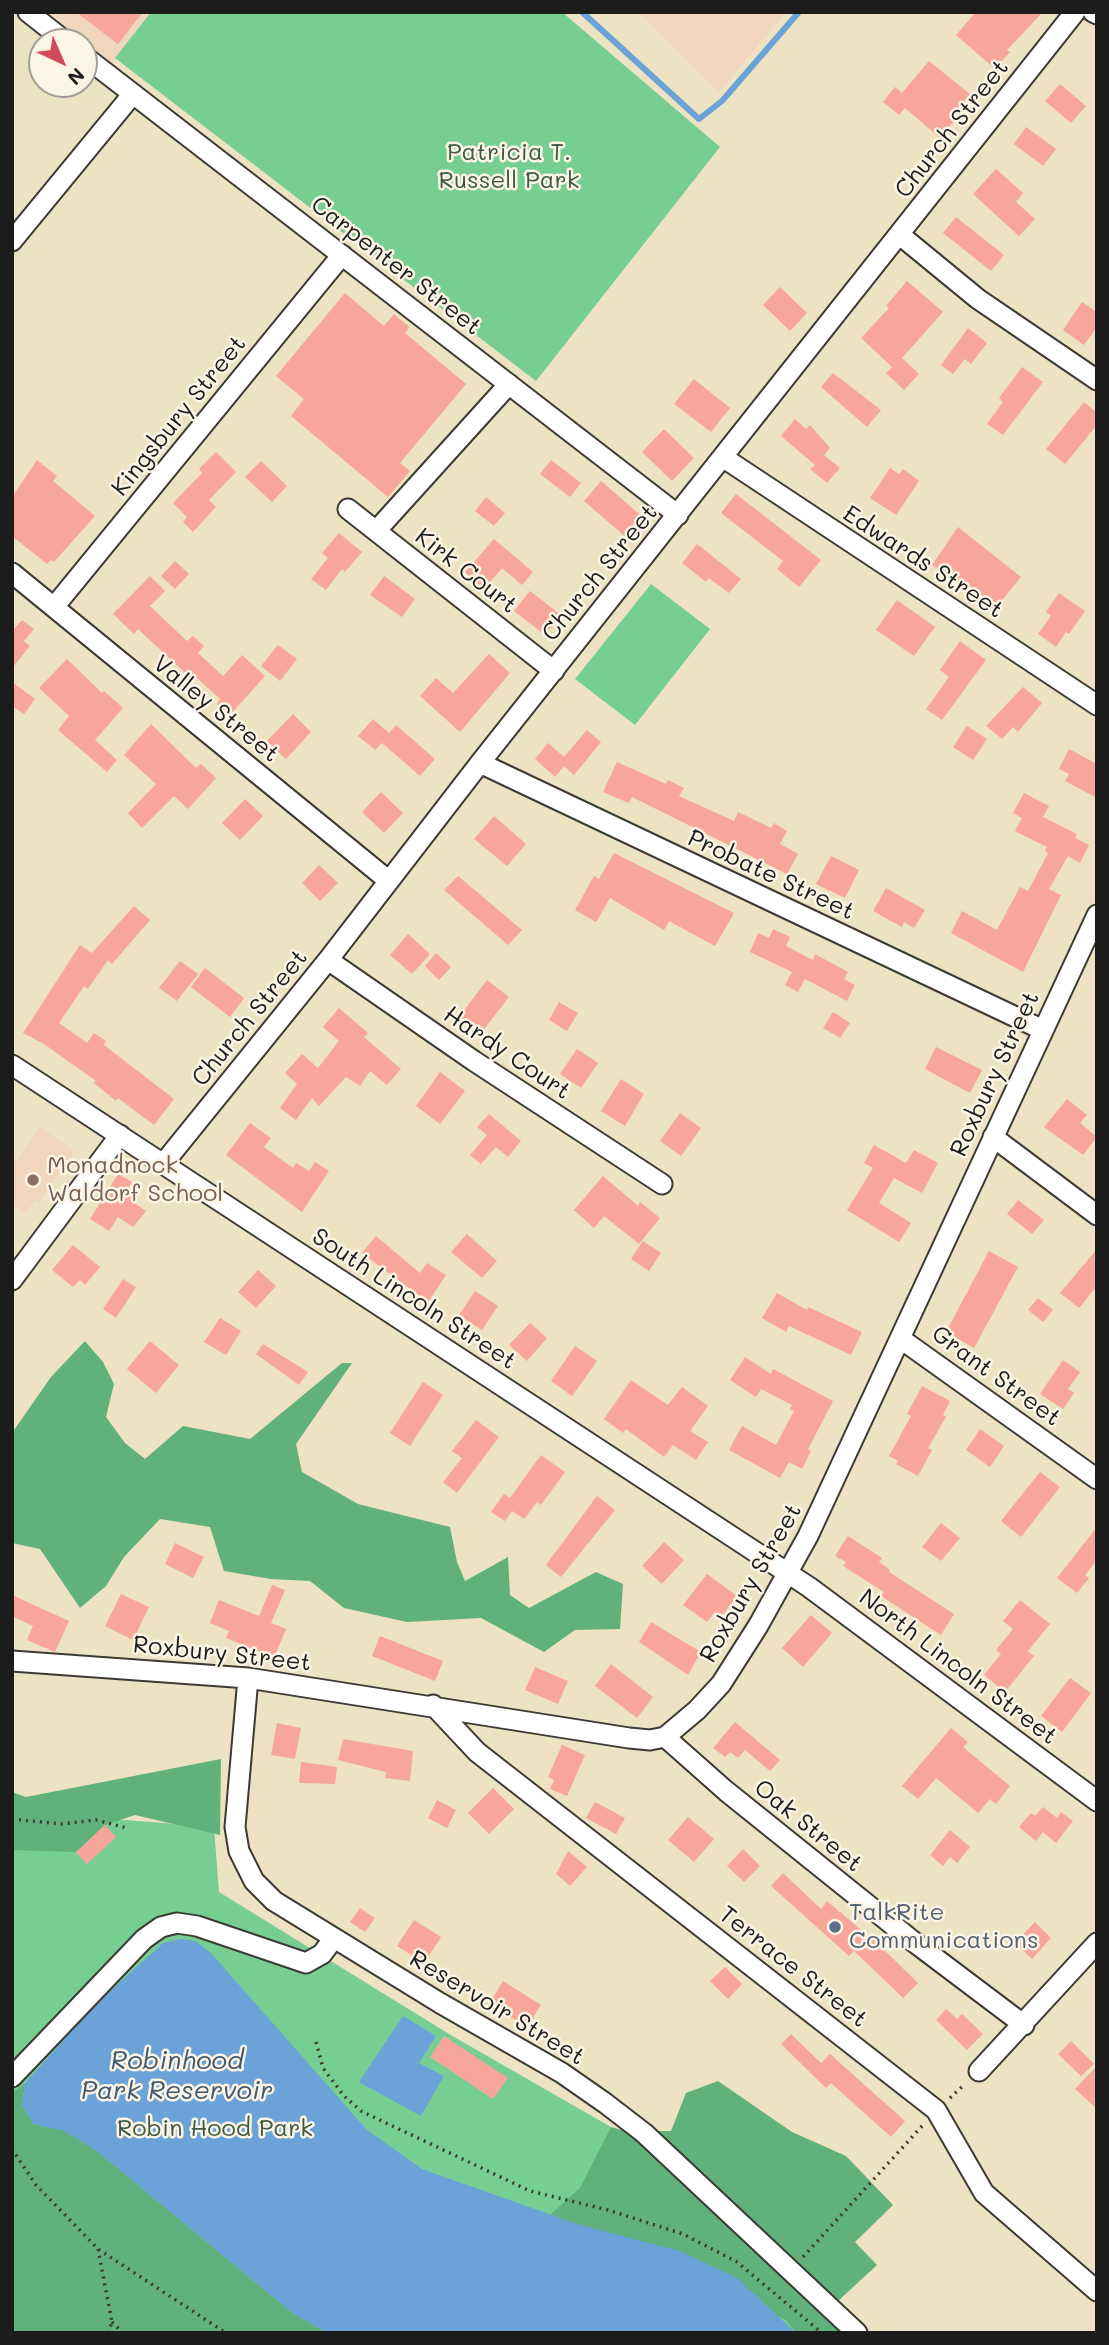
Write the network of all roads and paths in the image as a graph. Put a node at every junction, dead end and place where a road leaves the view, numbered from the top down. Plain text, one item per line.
1 (28, 12) edge
2 (1075, 12) edge
3 (48, 28) edge
4 (98, 67) edge
5 (132, 95) junction
6 (900, 235) junction
7 (12, 241) edge
8 (342, 255) junction
9 (1097, 380) edge
10 (509, 384) junction
11 (724, 458) junction
12 (348, 509) dead end
13 (678, 515) junction
14 (376, 531) junction
15 (12, 573) edge
16 (54, 607) junction
17 (554, 671) junction
18 (1097, 705) edge
19 (480, 763) junction
20 (389, 881) junction
21 (1097, 915) edge
22 (328, 960) junction
23 (1041, 1029) junction
24 (12, 1065) edge
25 (120, 1135) junction
26 (993, 1137) junction
27 (163, 1164) junction
28 (662, 1184) dead end
29 (1097, 1215) edge
30 (12, 1280) edge
31 (901, 1339) junction
32 (1097, 1479) edge
33 (788, 1574) junction
34 (12, 1661) edge
35 (248, 1678) junction
36 (432, 1705) junction
37 (665, 1737) junction
38 (1097, 1801) edge
39 (12, 1819) edge
40 (127, 1828) dead end
41 (334, 1938) junction
42 (1097, 1943) edge
43 (1024, 2025) junction
44 (316, 2042) dead end
45 (979, 2071) joint
46 (12, 2077) edge
47 (936, 2110) junction
48 (12, 2149) edge
49 (12, 2163) edge
50 (22, 2166) junction
51 (98, 2249) junction
52 (792, 2270) junction
53 (1097, 2291) edge
54 (112, 2322) junction
55 (108, 2333) edge
56 (123, 2333) edge
57 (226, 2333) edge
58 (822, 2333) edge
59 (857, 2333) edge

1 - 3 street
2 - 6 street, Church Street
4 - 5 street, Carpenter Street
5 - 7 street
5 - 8 street, Carpenter Street
6 - 9 street
6 - 11 street, Church Street
8 - 10 street, Carpenter Street
8 - 16 street, Kingsbury Street
10 - 13 street, Carpenter Street
10 - 14 street
11 - 13 street, Church Street
11 - 18 street, Edwards Street
12 - 14 street, Kirk Court
13 - 17 street, Church Street
14 - 17 street, Kirk Court
15 - 16 street, Valley Street
16 - 20 street, Valley Street
17 - 19 street, Church Street
19 - 20 street, Church Street
19 - 23 street, Probate Street
20 - 22 street, Church Street
21 - 23 street, Roxbury Street
22 - 27 street, Church Street
22 - 28 street, Hardy Court
23 - 26 street, Roxbury Street
24 - 25 street, South Lincoln Street
25 - 27 street, South Lincoln Street
25 - 30 street
26 - 29 street
26 - 31 street, Roxbury Street
27 - 33 street, South Lincoln Street
31 - 32 street, Grant Street
31 - 33 street, Roxbury Street
33 - 37 street, Roxbury Street
33 - 38 street, North Lincoln Street
34 - 35 street, Roxbury Street
35 - 36 street, Roxbury Street
35 - 41 street, Reservoir Street
36 - 37 street, Roxbury Street
36 - 47 street, Terrace Street
37 - 43 street, Oak Street
39 - 40 path
41 - 46 street
41 - 52 street, Reservoir Street
42 - 43 street
43 - 45 street
44 - 58 path
45 - 47 path
47 - 52 path
47 - 53 street, Terrace Street
48 - 50 path
49 - 50 path
50 - 51 path
51 - 54 path
51 - 57 path
52 - 59 street, Reservoir Street
54 - 55 path
54 - 56 path

